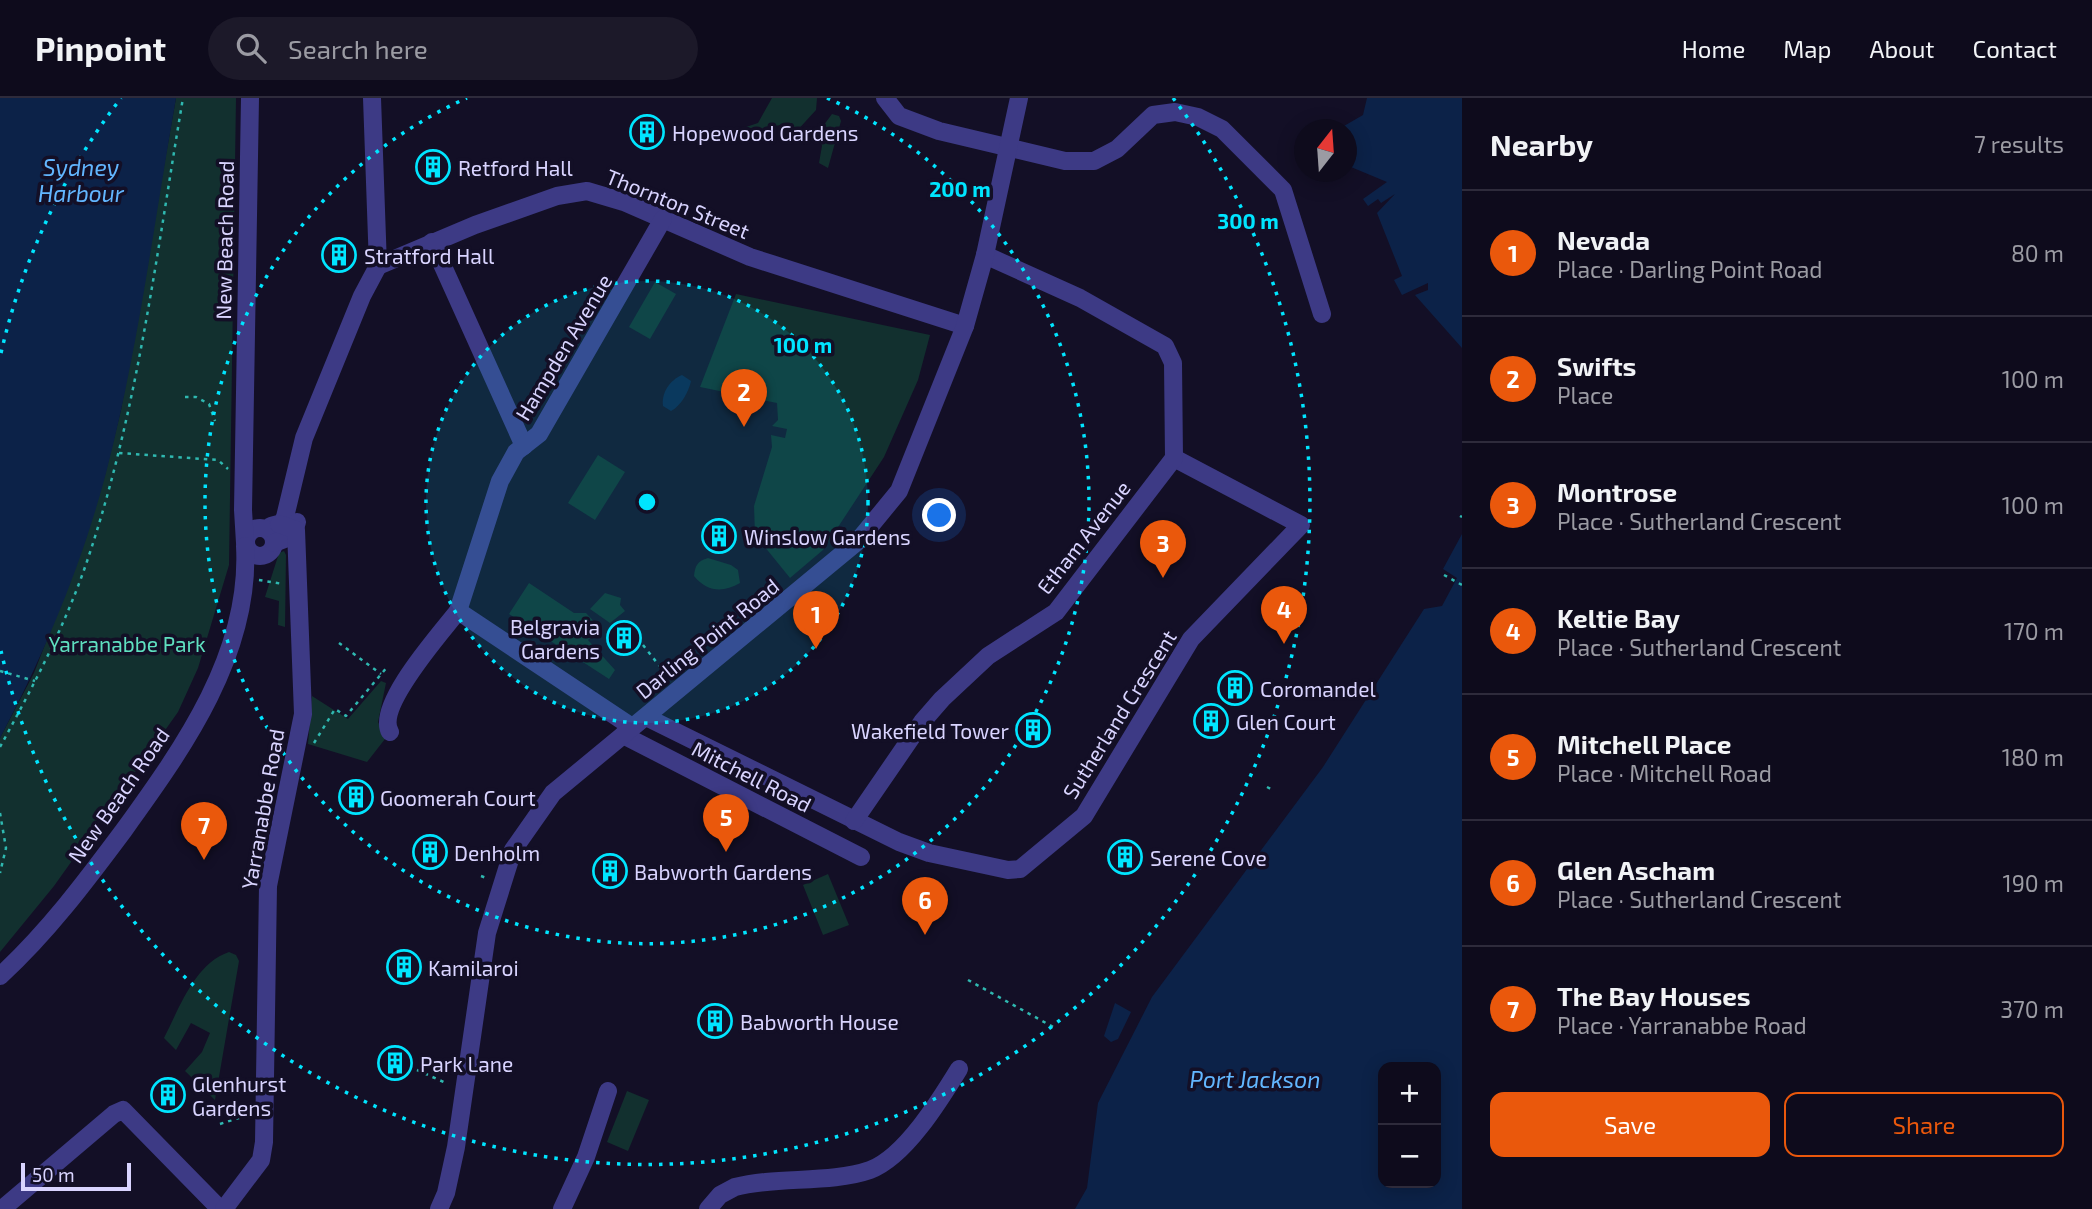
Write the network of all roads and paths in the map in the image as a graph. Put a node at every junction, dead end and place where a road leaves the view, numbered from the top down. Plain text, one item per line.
1 (183, 98) edge
2 (250, 98) edge
3 (372, 98) edge
4 (885, 98) edge
5 (903, 98) edge
6 (1019, 98) edge
7 (899, 116) junction
8 (1008, 148) junction
9 (663, 219) junction
10 (432, 242) junction
11 (985, 255) junction
12 (378, 266) junction
13 (1322, 314) dead end
14 (965, 326) junction
15 (185, 397) dead end
16 (209, 423) dead end
17 (524, 446) junction
18 (119, 453) junction
19 (1174, 458) junction
20 (237, 471) junction
21 (275, 534) junction
22 (245, 545) junction
23 (1444, 575) dead end
24 (269, 582) dead end
25 (284, 584) dead end
26 (1462, 585) edge
27 (458, 611) junction
28 (237, 618) junction
29 (339, 643) dead end
30 (643, 645) dead end
31 (388, 666) dead end
32 (0, 671) edge
33 (381, 674) junction
34 (35, 681) junction
35 (679, 690) junction
36 (634, 727) junction
37 (390, 732) dead end
38 (317, 737) dead end
39 (0, 747) edge
40 (0, 814) edge
41 (854, 821) junction
42 (861, 857) dead end
43 (0, 873) edge
44 (0, 976) edge
45 (968, 980) dead end
46 (1055, 1028) dead end
47 (959, 1069) dead end
48 (417, 1070) dead end
49 (446, 1083) dead end
50 (608, 1091) dead end
51 (258, 1111) dead end
52 (220, 1124) dead end
53 (2, 1209) edge
54 (221, 1209) edge
55 (439, 1209) edge
56 (562, 1209) edge
57 (708, 1209) edge

1 - 18 path
2 - 20 street, New Beach Road
3 - 12 street, Yarranabbe Road
4 - 7 street
5 - 7 street
6 - 8 street, Darling Point Road
7 - 8 street
8 - 11 street, Darling Point Road
8 - 13 street
9 - 10 street, Thornton Street
9 - 14 street, Thornton Street
9 - 17 street, Hampden Avenue
10 - 12 street, Thornton Street
10 - 17 street
11 - 14 street, Darling Point Road
11 - 19 street
12 - 21 street, Yarranabbe Road
14 - 35 street, Darling Point Road
15 - 16 path
17 - 27 street, Hampden Avenue
18 - 20 path
18 - 34 path
19 - 41 street, Etham Avenue
19 - 41 street, Sutherland Crescent
20 - 21 street, New Beach Road
20 - 22 street, New Beach Road
21 - 22 street
21 - 22 street
21 - 28 street, New Beach Road
21 - 54 street, Yarranabbe Road
22 - 28 street, New Beach Road
23 - 26 path
24 - 25 path
27 - 36 street
27 - 37 street, Hampden Avenue
28 - 44 street, New Beach Road
29 - 33 path
30 - 35 path
31 - 33 path
32 - 34 path
33 - 38 path
34 - 39 path
35 - 36 street, Darling Point Road
36 - 41 street
36 - 42 street, Mitchell Road
36 - 55 street, Darling Point Road
40 - 43 path
45 - 46 path
47 - 57 street
48 - 49 path
50 - 56 street
51 - 52 path
53 - 54 street

